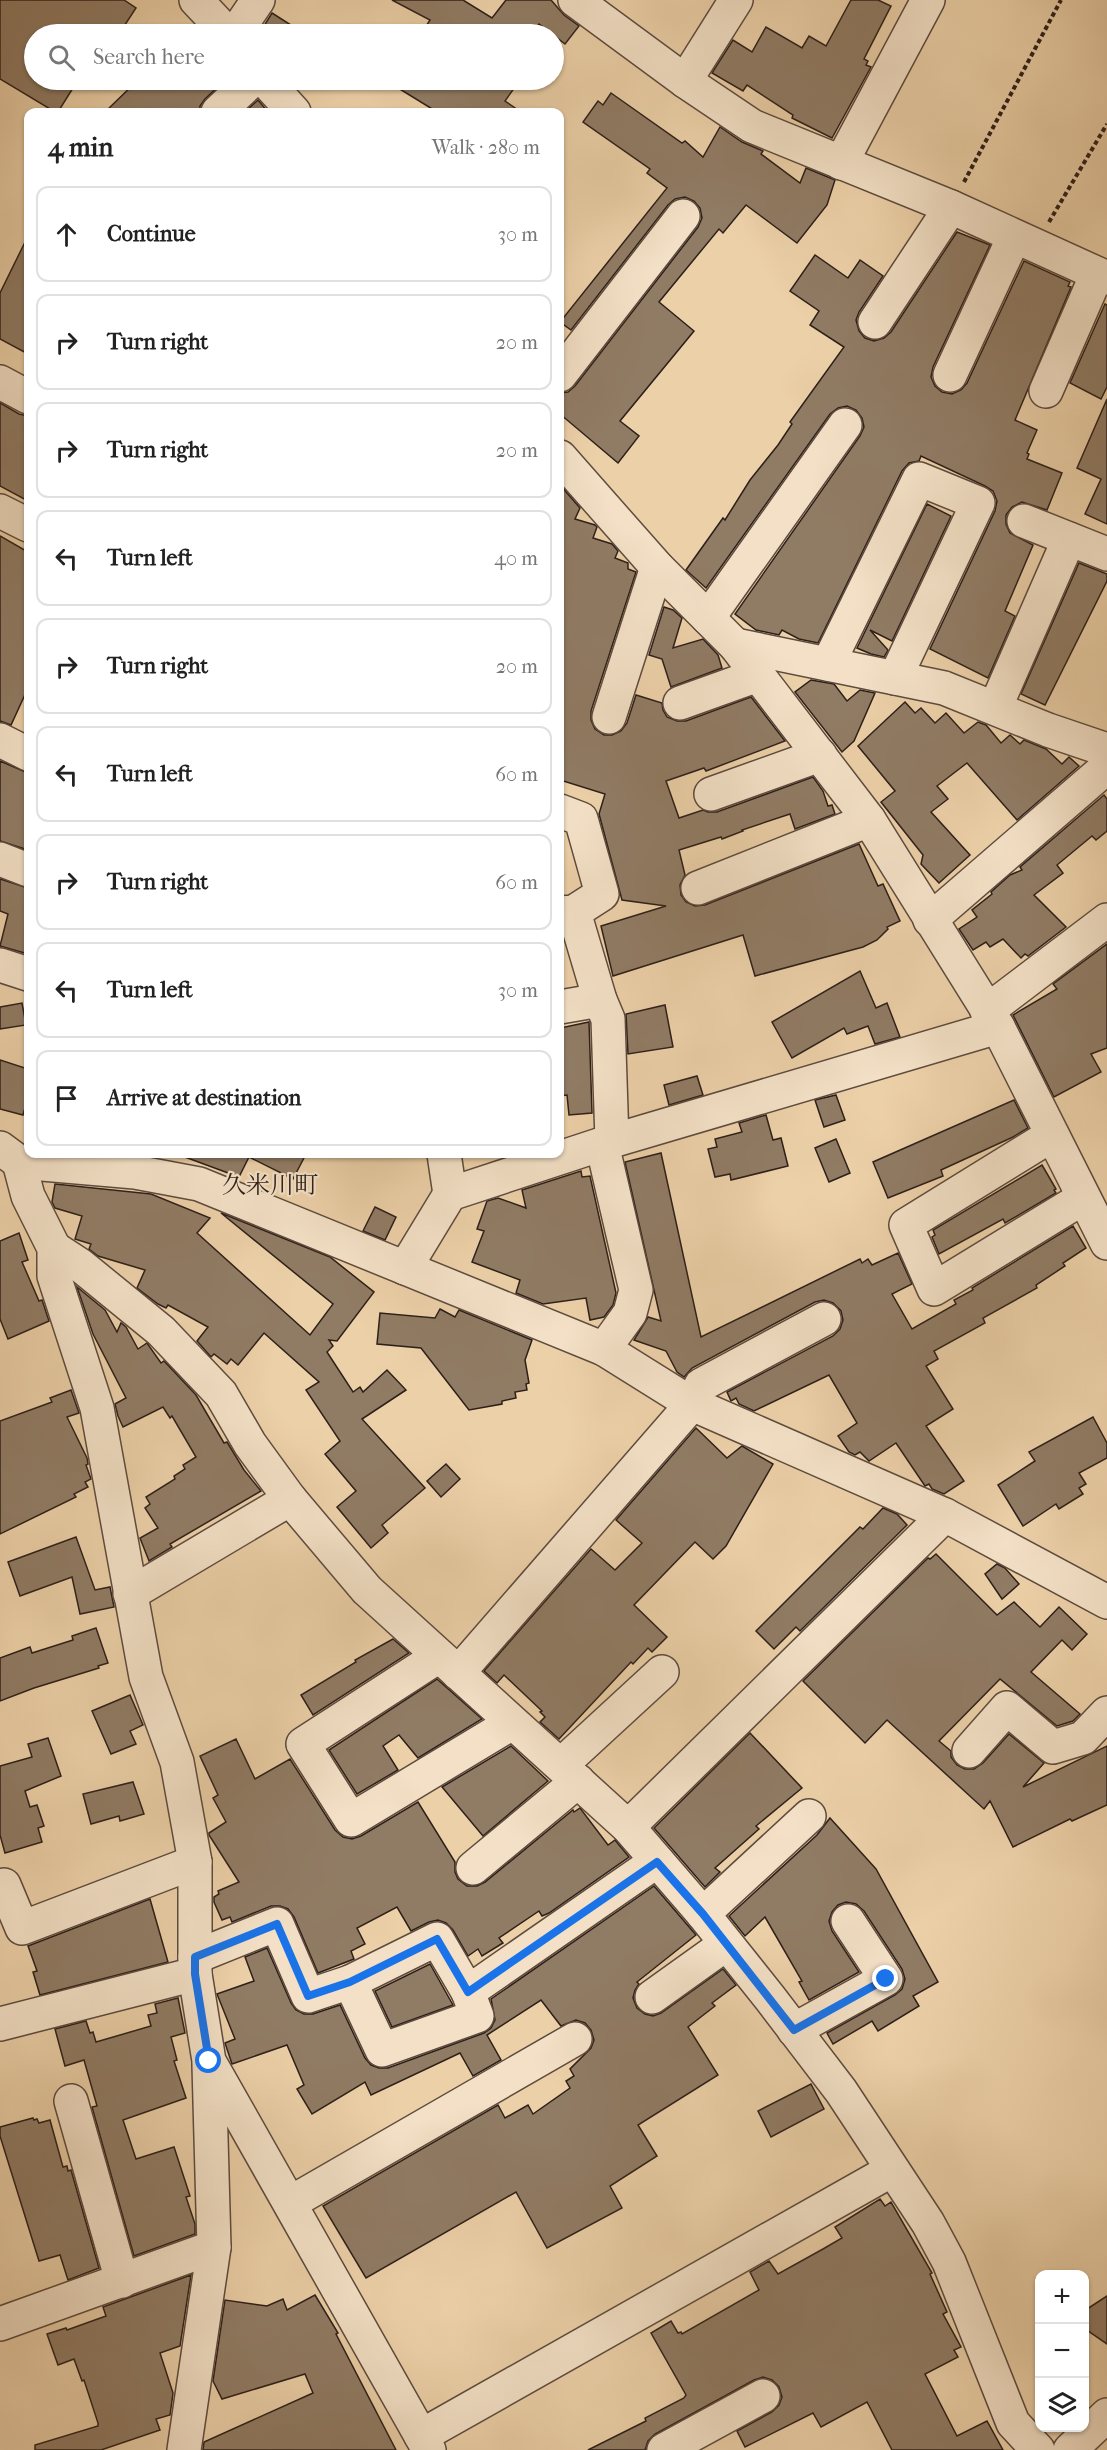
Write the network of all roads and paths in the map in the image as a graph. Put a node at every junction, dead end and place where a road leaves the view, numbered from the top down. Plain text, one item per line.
1 (195, 0) edge
2 (258, 0) edge
3 (574, 0) edge
4 (736, 0) edge
5 (928, 0) edge
6 (1061, 0) edge
7 (218, 24) edge
8 (242, 24) edge
9 (685, 81) junction
10 (241, 90) edge
11 (274, 90) edge
12 (222, 108) edge
13 (290, 108) edge
14 (1107, 124) edge
15 (841, 163) junction
16 (951, 207) junction
17 (683, 216) dead end
18 (1024, 242) junction
19 (1102, 276) edge
20 (875, 322) dead end
21 (564, 370) edge
22 (950, 375) dead end
23 (0, 382) edge
24 (1046, 391) dead end
25 (24, 395) edge
26 (846, 426) dead end
27 (564, 467) edge
28 (0, 511) edge
29 (1024, 521) dead end
30 (24, 523) edge
31 (1068, 539) junction
32 (1107, 554) edge
33 (657, 567) junction
34 (708, 618) junction
35 (735, 645) junction
36 (828, 664) junction
37 (758, 675) junction
38 (895, 678) junction
39 (680, 703) dead end
40 (995, 708) junction
41 (609, 717) dead end
42 (1107, 750) edge
43 (820, 755) junction
44 (1107, 767) edge
45 (711, 794) dead end
46 (564, 813) edge
47 (868, 820) junction
48 (0, 859) edge
49 (24, 868) edge
50 (698, 888) dead end
51 (567, 913) edge
52 (930, 920) junction
53 (1107, 920) edge
54 (0, 965) edge
55 (24, 974) edge
56 (600, 1000) junction
57 (564, 1006) edge
58 (992, 1019) junction
59 (1052, 1135) junction
60 (607, 1142) junction
61 (10, 1156) edge
62 (564, 1156) edge
63 (47, 1158) edge
64 (445, 1158) edge
65 (559, 1158) edge
66 (138, 1163) edge
67 (450, 1194) junction
68 (1083, 1198) junction
69 (1107, 1243) edge
70 (54, 1248) junction
71 (405, 1268) junction
72 (824, 1319) dead end
73 (604, 1349) junction
74 (692, 1404) junction
75 (290, 1499) junction
76 (945, 1515) junction
77 (130, 1594) junction
78 (1107, 1602) edge
79 (449, 1664) junction
80 (662, 1671) dead end
81 (1107, 1713) edge
82 (512, 1723) junction
83 (969, 1751) dead end
84 (569, 1773) junction
85 (809, 1816) dead end
86 (628, 1827) junction
87 (195, 1862) junction
88 (657, 1862) junction
89 (473, 1867) dead end
90 (0, 1886) edge
91 (703, 1914) junction
92 (848, 1921) dead end
93 (726, 1944) junction
94 (195, 1966) junction
95 (350, 1982) junction
96 (468, 1992) junction
97 (652, 1997) dead end
98 (0, 2024) edge
99 (794, 2030) junction
100 (574, 2039) dead end
101 (209, 2061) junction
102 (71, 2101) dead end
103 (892, 2170) junction
104 (290, 2203) junction
105 (214, 2247) junction
106 (122, 2281) junction
107 (0, 2324) edge
108 (763, 2396) dead end
109 (1107, 2415) edge
110 (425, 2443) edge
111 (184, 2450) edge
112 (664, 2450) edge
113 (1038, 2450) edge
114 (1070, 2450) edge

1 - 7 street
2 - 8 street
3 - 9 street
4 - 9 street
5 - 15 street
6 - 16 path
9 - 15 street
10 - 12 street
11 - 13 street
14 - 18 path
15 - 16 street
16 - 18 street
16 - 20 street
17 - 21 street
18 - 19 street
18 - 22 street
19 - 24 street
23 - 25 street
26 - 34 street
27 - 33 street
28 - 30 street
29 - 31 street
31 - 32 street
31 - 40 street
33 - 34 street
33 - 41 street
34 - 35 street
35 - 36 street
35 - 37 street
36 - 38 street
36 - 38 street
37 - 39 street
37 - 43 street
38 - 40 street
40 - 42 street
43 - 45 street
43 - 47 street
44 - 52 street
46 - 51 street
47 - 50 street
47 - 52 street
48 - 49 street
51 - 56 street
52 - 58 street
53 - 58 street
54 - 55 street
56 - 57 street
56 - 60 street
58 - 59 street
58 - 60 street
59 - 68 street
59 - 68 street
60 - 62 street
60 - 73 street
61 - 70 street
63 - 66 street
64 - 67 street
65 - 67 street
66 - 71 street
67 - 71 street
68 - 69 street
70 - 75 street
70 - 77 street
71 - 73 street
72 - 74 street
73 - 74 street
74 - 76 street
74 - 79 street
75 - 77 street
75 - 79 street
76 - 78 street
76 - 86 street
77 - 87 street
79 - 82 street
79 - 82 street
80 - 84 street
81 - 83 street
82 - 84 street
84 - 86 street
84 - 89 street
85 - 91 street
86 - 88 street
87 - 90 street
87 - 94 street
88 - 91 street
88 - 96 street
91 - 93 street
92 - 99 street
93 - 97 street
93 - 99 street
94 - 95 street
94 - 98 street
94 - 101 street
95 - 96 street
95 - 96 street
99 - 103 street
100 - 104 street
101 - 104 street
101 - 105 street
102 - 106 street
103 - 110 street
103 - 113 street
104 - 110 street
105 - 106 street
105 - 111 street
106 - 107 street
108 - 112 street
109 - 114 street

